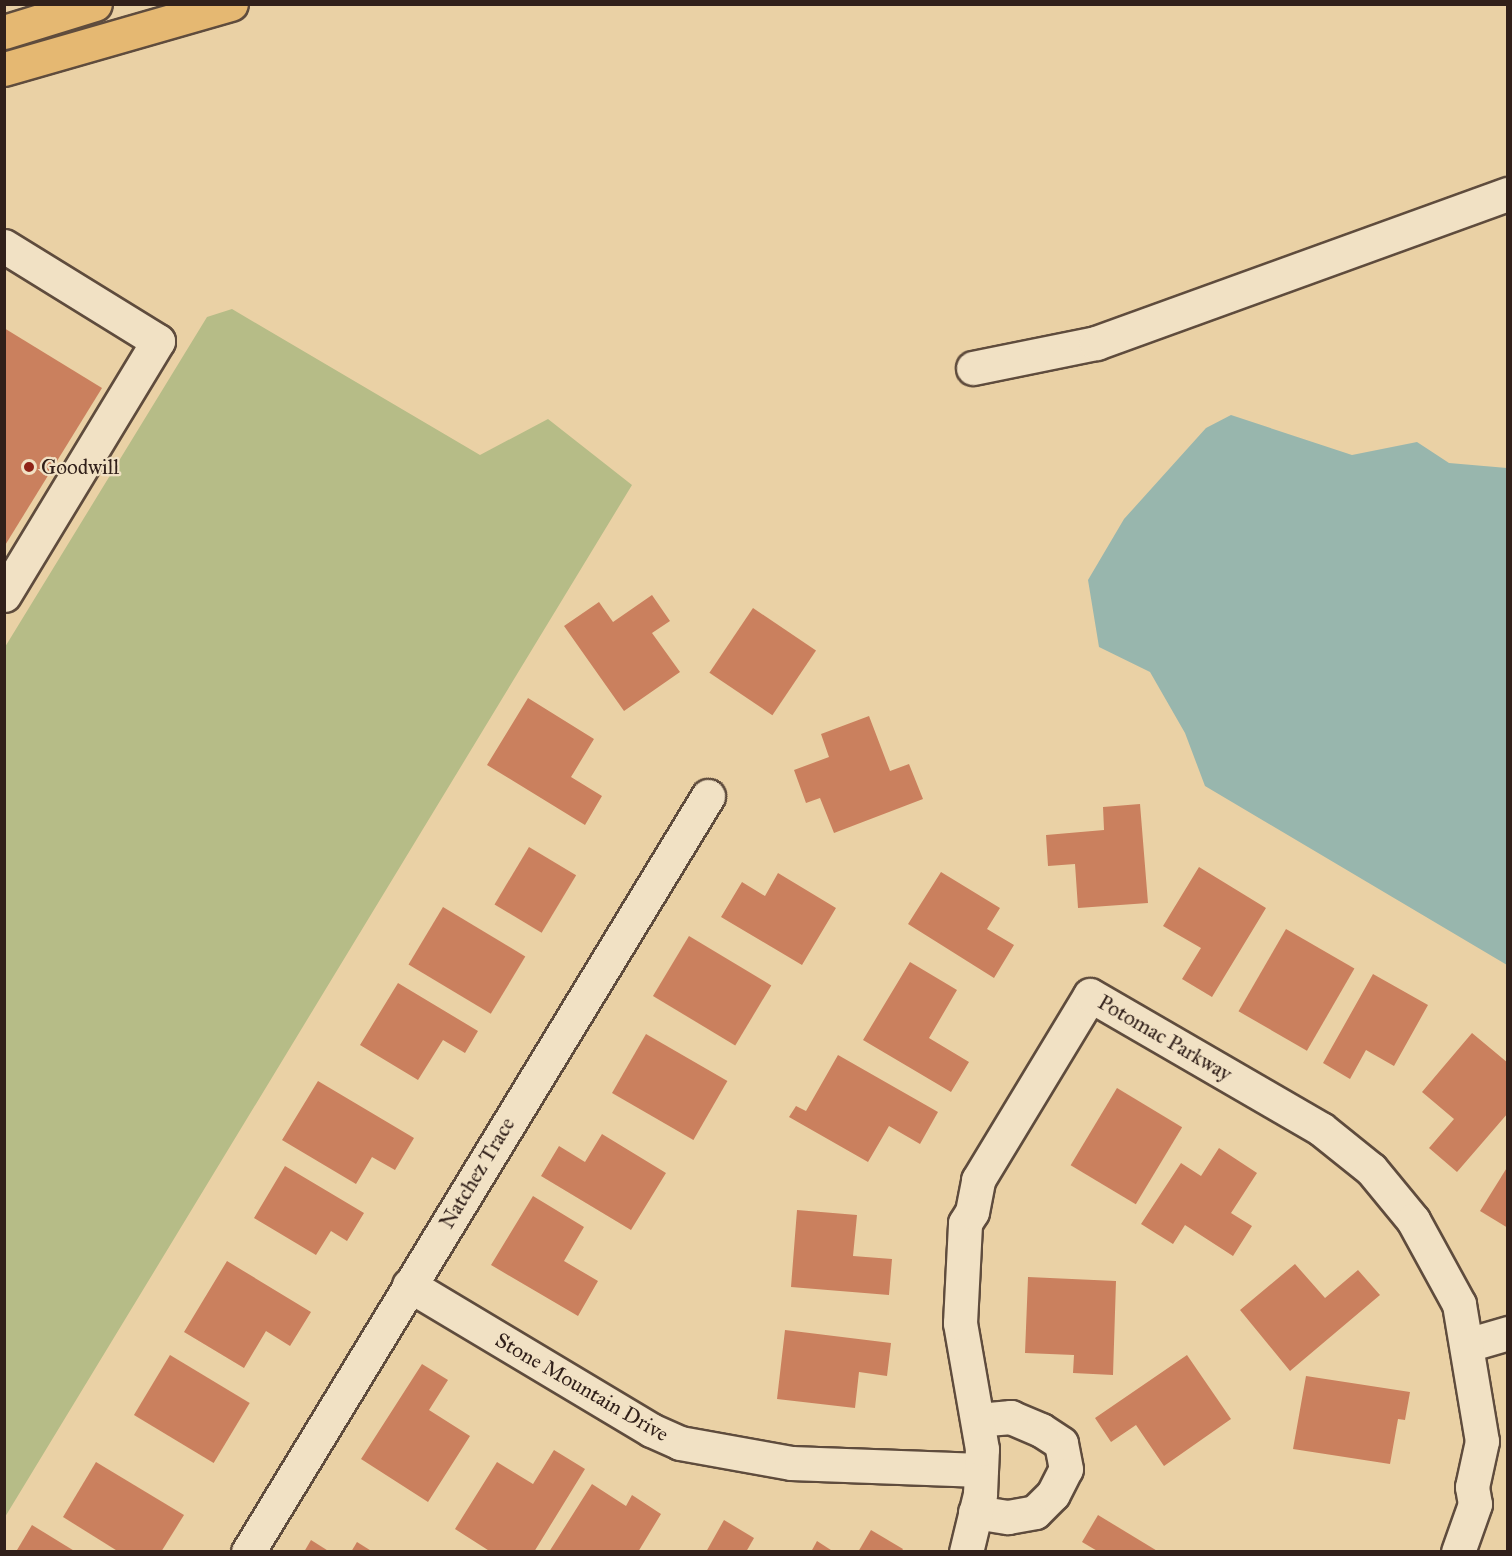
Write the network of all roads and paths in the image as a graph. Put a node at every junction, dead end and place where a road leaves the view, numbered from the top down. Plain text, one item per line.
1 (95, 4) edge
2 (231, 4) edge
3 (4, 32) edge
4 (4, 69) edge
5 (1508, 194) edge
6 (4, 246) edge
7 (973, 368) dead end
8 (4, 595) edge
9 (708, 796) dead end
10 (409, 1285) junction
11 (1508, 1333) edge
12 (1467, 1345) junction
13 (978, 1420) junction
14 (981, 1470) junction
15 (975, 1512) junction
16 (248, 1551) edge
17 (966, 1551) edge
18 (1458, 1551) edge

1 - 3 main road
2 - 4 main road
5 - 7 street
6 - 8 street
9 - 10 street, Natchez Trace
10 - 14 street, Stone Mountain Drive
10 - 16 street, Natchez Trace
11 - 12 street
12 - 13 street, Potomac Parkway
12 - 18 street
13 - 14 street, Potomac Parkway
13 - 15 street
14 - 15 street, Potomac Parkway
15 - 17 street, Potomac Parkway

